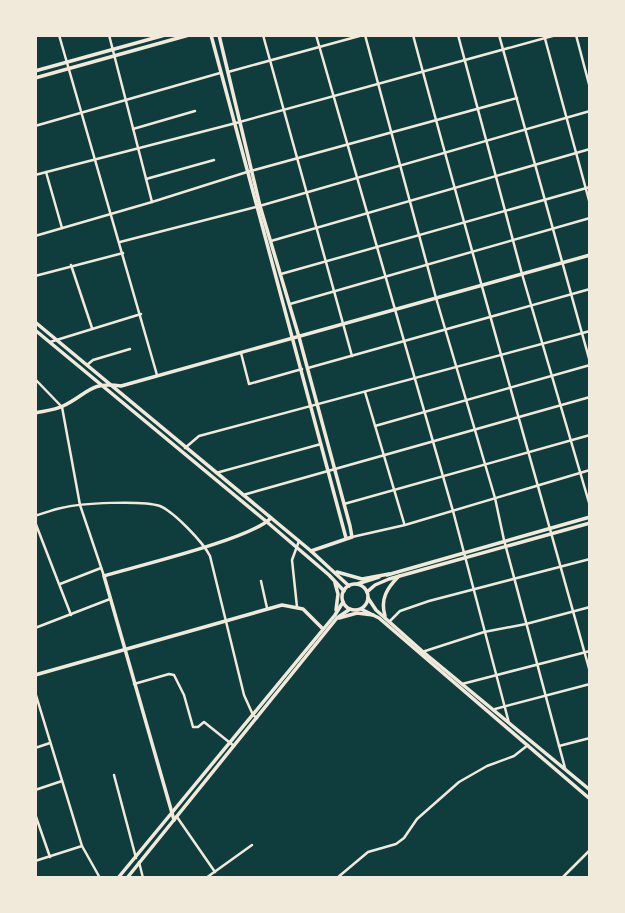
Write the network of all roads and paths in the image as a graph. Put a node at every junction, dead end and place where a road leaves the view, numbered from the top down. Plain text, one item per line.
1 (59, 35) edge
2 (109, 35) edge
3 (165, 35) edge
4 (189, 35) edge
5 (211, 35) edge
6 (219, 35) edge
7 (263, 35) edge
8 (316, 35) edge
9 (364, 35) edge
10 (413, 35) edge
11 (458, 35) edge
12 (499, 35) edge
13 (556, 35) edge
14 (576, 35) edge
15 (544, 36) edge
16 (320, 47) junction
17 (113, 50) junction
18 (503, 50) junction
19 (114, 56) junction
20 (270, 60) junction
21 (465, 60) junction
22 (67, 62) junction
23 (590, 65) edge
24 (585, 67) junction
25 (68, 69) junction
26 (35, 71) edge
27 (221, 72) junction
28 (228, 72) junction
29 (423, 72) junction
30 (35, 78) edge
31 (378, 84) junction
32 (590, 88) edge
33 (334, 96) junction
34 (517, 98) junction
35 (126, 100) junction
36 (478, 109) junction
37 (284, 110) junction
38 (195, 111) dead end
39 (590, 111) edge
40 (81, 113) junction
41 (567, 118) junction
42 (436, 121) junction
43 (239, 123) junction
44 (35, 126) edge
45 (133, 129) junction
46 (525, 130) junction
47 (391, 132) junction
48 (487, 141) junction
49 (347, 144) junction
50 (138, 148) junction
51 (590, 149) edge
52 (445, 153) junction
53 (576, 153) junction
54 (297, 158) junction
55 (95, 159) junction
56 (214, 160) dead end
57 (535, 165) junction
58 (400, 166) junction
59 (249, 171) junction
60 (46, 172) junction
61 (35, 174) edge
62 (496, 176) junction
63 (356, 178) junction
64 (146, 179) junction
65 (454, 188) junction
66 (588, 188) edge
67 (307, 192) junction
68 (545, 200) junction
69 (410, 201) junction
70 (152, 202) junction
71 (590, 204) edge
72 (258, 206) junction
73 (506, 211) junction
74 (112, 214) junction
75 (366, 214) junction
76 (590, 218) edge
77 (463, 222) junction
78 (62, 228) junction
79 (317, 228) junction
80 (552, 229) junction
81 (419, 235) junction
82 (35, 236) edge
83 (514, 240) junction
84 (271, 241) junction
85 (120, 242) junction
86 (376, 247) junction
87 (471, 252) junction
88 (123, 253) junction
89 (590, 255) edge
90 (326, 261) junction
91 (561, 263) junction
92 (71, 265) junction
93 (427, 265) junction
94 (281, 274) junction
95 (522, 274) junction
96 (35, 276) edge
97 (384, 277) junction
98 (480, 286) junction
99 (590, 289) edge
100 (334, 291) junction
101 (570, 294) junction
102 (436, 298) junction
103 (290, 304) junction
104 (531, 305) junction
105 (394, 310) junction
106 (141, 314) junction
107 (489, 317) junction
108 (35, 322) edge
109 (343, 324) junction
110 (92, 328) junction
111 (35, 330) edge
112 (445, 330) junction
113 (590, 331) edge
114 (582, 333) junction
115 (299, 337) junction
116 (293, 338) junction
117 (56, 340) junction
118 (50, 342) junction
119 (402, 342) junction
120 (542, 344) junction
121 (130, 349) dead end
122 (241, 353) junction
123 (500, 355) junction
124 (352, 356) junction
125 (590, 364) edge
126 (87, 365) junction
127 (456, 367) junction
128 (308, 368) junction
129 (302, 369) junction
130 (157, 375) junction
131 (551, 376) junction
132 (35, 379) edge
133 (413, 379) junction
134 (103, 384) junction
135 (109, 384) junction
136 (510, 388) junction
137 (365, 392) junction
138 (590, 397) edge
139 (466, 401) junction
140 (317, 405) junction
141 (560, 405) junction
142 (62, 407) junction
143 (312, 407) junction
144 (35, 413) edge
145 (423, 413) junction
146 (518, 417) junction
147 (375, 426) junction
148 (474, 430) junction
149 (590, 435) edge
150 (570, 440) junction
151 (431, 442) junction
152 (321, 444) junction
153 (186, 447) junction
154 (182, 452) junction
155 (528, 452) junction
156 (383, 455) junction
157 (484, 465) junction
158 (334, 469) junction
159 (590, 470) edge
160 (328, 471) junction
161 (216, 473) junction
162 (581, 473) junction
163 (441, 477) junction
164 (539, 485) junction
165 (393, 490) junction
166 (243, 495) junction
167 (495, 498) junction
168 (344, 504) junction
169 (80, 505) junction
170 (590, 506) edge
171 (453, 510) junction
172 (35, 516) edge
173 (590, 517) edge
174 (269, 520) junction
175 (35, 522) edge
176 (590, 523) edge
177 (405, 525) junction
178 (550, 528) junction
179 (552, 534) junction
180 (349, 537) junction
181 (504, 540) junction
182 (299, 541) junction
183 (295, 546) junction
184 (205, 547) junction
185 (506, 547) junction
186 (311, 551) junction
187 (463, 552) junction
188 (465, 558) junction
189 (590, 559) edge
190 (561, 567) junction
191 (101, 568) junction
192 (334, 571) junction
193 (389, 574) junction
194 (104, 576) junction
195 (399, 576) junction
196 (332, 578) junction
197 (514, 579) junction
198 (261, 581) dead end
199 (60, 584) junction
200 (357, 584) junction
201 (349, 586) junction
202 (473, 590) junction
203 (344, 591) junction
204 (367, 592) junction
205 (368, 598) junction
206 (110, 600) junction
207 (343, 602) junction
208 (298, 607) junction
209 (590, 607) edge
210 (350, 609) junction
211 (361, 609) junction
212 (268, 610) junction
213 (573, 611) junction
214 (71, 615) junction
215 (376, 615) junction
216 (336, 616) junction
217 (387, 620) junction
218 (225, 622) junction
219 (526, 624) junction
220 (35, 628) edge
221 (323, 629) junction
222 (484, 632) junction
223 (320, 636) junction
224 (125, 650) junction
225 (590, 651) edge
226 (421, 652) junction
227 (585, 653) junction
228 (537, 665) junction
229 (590, 672) edge
230 (35, 675) edge
231 (496, 676) junction
232 (134, 684) junction
233 (461, 684) junction
234 (590, 684) edge
235 (35, 692) edge
236 (546, 696) junction
237 (505, 707) junction
238 (37, 710) edge
239 (493, 710) junction
240 (255, 716) junction
241 (509, 724) junction
242 (590, 738) edge
243 (50, 743) junction
244 (530, 743) junction
245 (232, 744) junction
246 (559, 746) junction
247 (35, 748) edge
248 (565, 769) junction
249 (114, 775) dead end
250 (62, 781) junction
251 (35, 790) edge
252 (590, 790) edge
253 (590, 799) edge
254 (35, 814) edge
255 (172, 815) junction
256 (176, 819) junction
257 (252, 845) dead end
258 (82, 846) junction
259 (590, 850) edge
260 (50, 857) junction
261 (136, 858) junction
262 (35, 862) edge
263 (139, 862) junction
264 (215, 872) junction
265 (123, 877) edge
266 (100, 878) edge
267 (143, 878) edge
268 (206, 878) edge
269 (337, 878) edge
270 (562, 878) edge

1 - 22 street
2 - 17 street
3 - 17 main road
4 - 19 main road
5 - 27 main road
6 - 28 main road
7 - 20 street
8 - 16 street
9 - 16 street
9 - 31 street
10 - 29 street
11 - 21 street
12 - 18 street
13 - 15 street
14 - 24 street
15 - 18 street
15 - 41 street
16 - 20 street
16 - 33 street
17 - 19 street
17 - 22 main road
18 - 21 street
18 - 34 street
19 - 25 main road
19 - 35 street
20 - 28 street
20 - 37 street
21 - 29 street
21 - 36 street
22 - 25 street
22 - 26 main road
23 - 24 street
24 - 32 street
25 - 30 main road
25 - 40 street
27 - 35 street
27 - 43 main road
28 - 43 main road
29 - 31 street
29 - 42 street
31 - 33 street
31 - 47 street
33 - 37 street
33 - 49 street
34 - 36 street
34 - 46 street
35 - 40 street
35 - 45 street
36 - 42 street
36 - 48 street
37 - 43 street
37 - 54 street
38 - 45 street
39 - 41 street
40 - 44 street
40 - 55 street
41 - 46 street
41 - 53 street
42 - 47 street
42 - 52 street
43 - 50 street
43 - 59 main road
45 - 50 street
46 - 48 street
46 - 57 street
47 - 49 street
47 - 58 street
48 - 52 street
48 - 62 street
49 - 54 street
49 - 63 street
50 - 55 street
50 - 64 street
51 - 53 street
52 - 58 street
52 - 65 street
53 - 57 street
53 - 66 street
54 - 59 street
54 - 67 street
55 - 60 street
55 - 74 street
56 - 64 street
57 - 62 street
57 - 68 street
58 - 63 street
58 - 69 street
59 - 70 street
59 - 72 main road
60 - 61 street
60 - 78 street
62 - 65 street
62 - 73 street
63 - 67 street
63 - 75 street
64 - 70 street
65 - 69 street
65 - 77 street
66 - 68 street
66 - 71 street
67 - 72 street
67 - 79 street
68 - 73 street
68 - 80 street
69 - 75 street
69 - 81 street
70 - 74 street
72 - 84 main road
72 - 85 street
72 - 116 main road
73 - 77 street
73 - 83 street
74 - 78 street
74 - 85 street
75 - 79 street
75 - 86 street
76 - 80 street
77 - 81 street
77 - 87 street
78 - 82 street
79 - 84 street
79 - 90 street
80 - 83 street
80 - 91 street
81 - 86 street
81 - 93 street
83 - 87 street
83 - 95 street
84 - 94 main road
85 - 88 street
86 - 90 street
86 - 97 street
87 - 93 street
87 - 98 street
88 - 92 street
88 - 106 street
89 - 91 main road
90 - 94 street
90 - 100 street
91 - 95 main road
91 - 101 street
92 - 96 street
92 - 110 street
93 - 97 street
93 - 102 street
94 - 103 main road
95 - 98 main road
95 - 104 street
97 - 100 street
97 - 105 street
98 - 102 main road
98 - 107 street
99 - 101 street
100 - 103 street
100 - 109 street
101 - 104 street
101 - 114 street
102 - 105 main road
102 - 112 street
103 - 115 main road
104 - 107 street
104 - 120 street
105 - 109 main road
105 - 119 street
106 - 110 street
106 - 130 street
107 - 112 street
107 - 123 street
108 - 117 main road
109 - 115 main road
109 - 124 street
110 - 117 street
111 - 118 main road
112 - 119 street
112 - 127 street
113 - 114 street
114 - 120 street
114 - 125 street
115 - 116 main road
115 - 128 main road
116 - 122 main road
116 - 129 main road
117 - 118 street
117 - 126 main road
118 - 134 main road
119 - 124 street
119 - 133 street
120 - 123 street
120 - 131 street
121 - 126 street
122 - 129 street
122 - 130 main road
123 - 127 street
123 - 136 street
124 - 128 street
125 - 131 street
126 - 135 main road
127 - 133 street
127 - 139 street
128 - 140 main road
129 - 143 main road
130 - 135 main road
131 - 136 street
131 - 141 street
132 - 142 street
133 - 137 street
133 - 145 street
134 - 135 main road
134 - 142 main road
134 - 154 main road
135 - 153 main road
136 - 139 street
136 - 146 street
137 - 140 street
137 - 147 street
138 - 141 street
139 - 145 street
139 - 148 street
140 - 143 street
140 - 158 main road
141 - 146 street
141 - 150 street
142 - 144 main road
142 - 169 street
143 - 152 main road
143 - 153 street
145 - 147 street
145 - 151 street
146 - 148 street
146 - 155 street
147 - 156 street
148 - 151 street
148 - 157 street
149 - 150 street
150 - 155 street
150 - 162 street
151 - 156 street
151 - 163 street
152 - 160 main road
152 - 161 street
153 - 154 street
153 - 161 main road
154 - 174 main road
155 - 157 street
155 - 164 street
156 - 158 street
156 - 165 street
157 - 163 street
157 - 167 street
158 - 160 street
158 - 168 main road
159 - 162 street
160 - 166 street
160 - 180 main road
161 - 166 main road
162 - 164 street
162 - 170 street
163 - 165 street
163 - 171 street
164 - 167 street
164 - 178 street
165 - 168 street
165 - 177 street
166 - 174 main road
167 - 171 street
167 - 181 street
168 - 180 main road
169 - 172 street
169 - 184 street
169 - 191 street
171 - 177 street
171 - 187 street
173 - 178 main road
174 - 182 main road
174 - 183 main road
174 - 184 main road
175 - 199 street
176 - 179 main road
177 - 180 street
178 - 179 street
178 - 181 main road
179 - 185 main road
179 - 190 street
180 - 186 main road
181 - 185 street
181 - 187 main road
182 - 183 street
182 - 186 main road
183 - 196 main road
183 - 208 street
184 - 194 main road
184 - 218 street
185 - 188 main road
185 - 197 street
186 - 192 main road
187 - 188 street
187 - 193 main road
188 - 195 main road
188 - 202 street
189 - 190 street
190 - 197 street
190 - 213 street
191 - 194 street
191 - 199 street
192 - 193 main road
192 - 201 main road
193 - 200 main road
194 - 206 main road
195 - 204 main road
195 - 217 main road
196 - 203 main road
196 - 216 main road
197 - 202 street
197 - 219 street
198 - 212 street
199 - 214 street
200 - 201 main road
200 - 204 main road
201 - 203 main road
202 - 217 street
202 - 222 street
203 - 207 main road
204 - 205 main road
205 - 211 main road
205 - 217 main road
206 - 214 street
206 - 224 main road
207 - 210 main road
207 - 216 main road
208 - 212 main road
208 - 221 main road
209 - 213 street
210 - 211 main road
210 - 216 main road
211 - 215 main road
212 - 218 main road
213 - 219 street
213 - 227 street
214 - 220 street
215 - 216 main road
215 - 226 main road
216 - 221 main road
216 - 223 main road
217 - 226 main road
218 - 224 main road
218 - 240 street
219 - 222 street
219 - 228 street
221 - 223 main road
222 - 226 street
222 - 231 street
223 - 240 main road
224 - 230 main road
224 - 232 main road
225 - 227 street
226 - 233 main road
226 - 244 main road
227 - 228 street
227 - 229 street
228 - 231 street
228 - 236 street
231 - 233 street
231 - 237 street
232 - 245 street
232 - 255 main road
233 - 239 main road
234 - 236 street
235 - 238 street
236 - 237 street
236 - 246 street
237 - 239 street
237 - 241 street
238 - 243 street
239 - 241 main road
240 - 245 main road
241 - 244 main road
242 - 246 street
243 - 247 street
243 - 250 street
244 - 248 main road
244 - 253 main road
244 - 269 street
245 - 255 main road
245 - 256 main road
246 - 248 street
248 - 252 main road
249 - 261 street
250 - 251 street
250 - 258 street
254 - 260 street
255 - 256 main road
255 - 261 main road
256 - 263 main road
256 - 264 street
257 - 264 street
258 - 260 street
258 - 266 street
259 - 270 street
260 - 262 street
261 - 265 main road
263 - 265 main road
263 - 267 street
264 - 268 street

